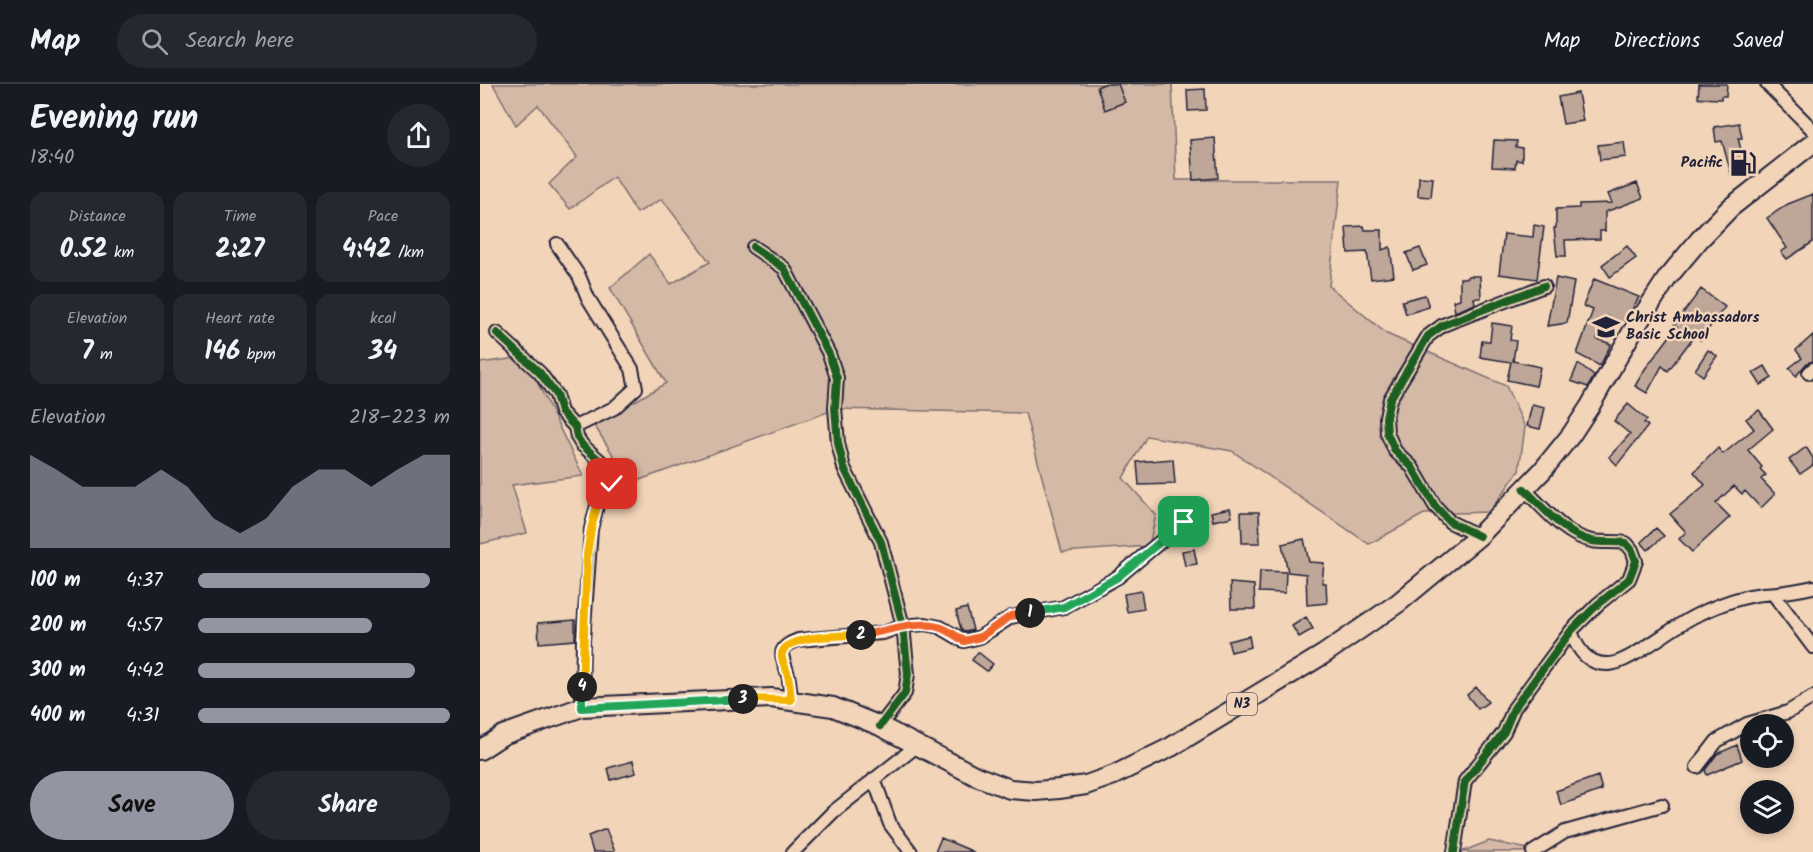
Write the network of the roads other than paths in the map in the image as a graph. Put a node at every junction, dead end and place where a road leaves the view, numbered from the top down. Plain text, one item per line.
1 (1767, 84) edge
2 (1813, 130) edge
3 (1813, 143) edge
4 (557, 244) dead end
5 (753, 247) dead end
6 (1544, 286) dead end
7 (497, 333) dead end
8 (575, 426) junction
9 (1524, 489) junction
10 (1184, 522) dead end
11 (1479, 536) junction
12 (1813, 587) edge
13 (1774, 595) junction
14 (903, 626) junction
15 (1571, 631) junction
16 (1813, 647) edge
17 (1813, 697) edge
18 (791, 700) junction
19 (582, 708) junction
20 (879, 726) junction
21 (918, 745) junction
22 (480, 750) edge
23 (1697, 767) dead end
24 (874, 779) junction
25 (1662, 805) dead end
26 (793, 852) edge
27 (911, 852) edge
28 (1454, 852) edge
29 (1533, 852) edge

1 - 2 street
3 - 9 main road, N3
4 - 8 street
5 - 14 street
6 - 11 street
7 - 8 street
8 - 19 street
9 - 11 main road, N3
9 - 15 street
10 - 14 street
11 - 21 main road, N3
12 - 13 street
13 - 15 street
13 - 16 street
14 - 18 street
14 - 20 street
15 - 28 street
17 - 23 street
18 - 19 main road, N3
18 - 20 main road, N3
19 - 22 main road, N3
20 - 21 main road, N3
21 - 24 street
24 - 26 street
24 - 27 street
25 - 29 street

